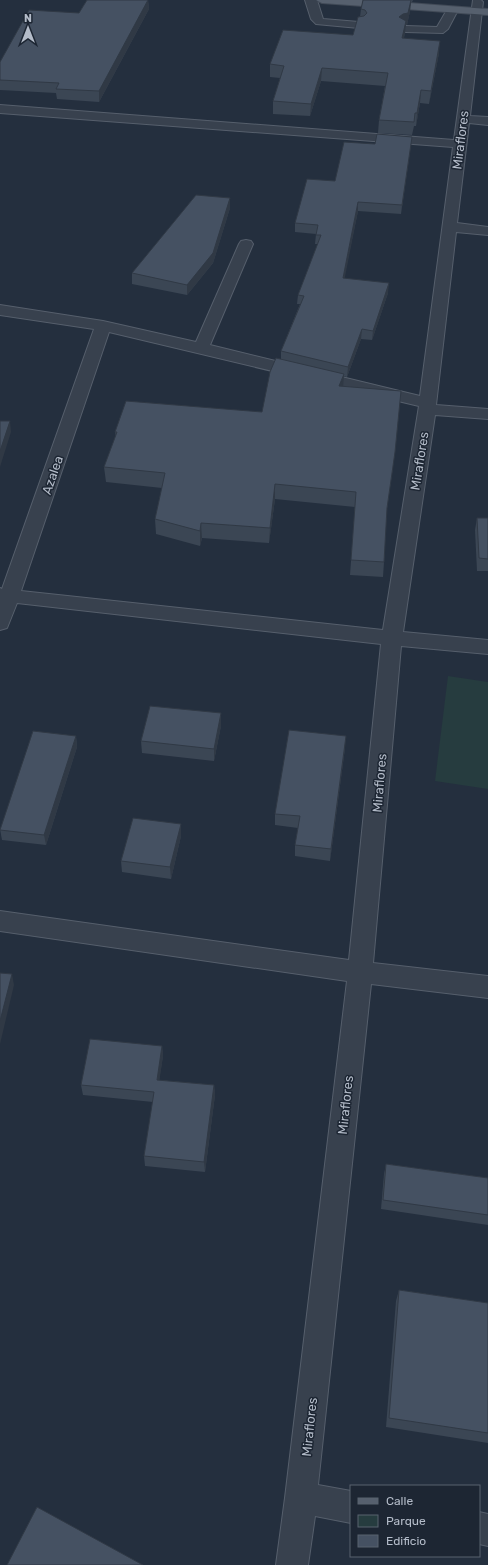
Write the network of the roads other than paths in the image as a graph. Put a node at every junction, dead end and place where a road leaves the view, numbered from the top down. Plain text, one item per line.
1 (311, 0) edge
2 (322, 0) edge
3 (452, 5) edge
4 (482, 7) edge
5 (359, 25) edge
6 (406, 28) edge
7 (0, 109) edge
8 (463, 119) junction
9 (488, 121) edge
10 (460, 144) junction
11 (450, 227) junction
12 (488, 231) edge
13 (246, 244) dead end
14 (0, 310) edge
15 (103, 326) junction
16 (201, 348) junction
17 (427, 406) junction
18 (488, 414) edge
19 (5, 596) edge
20 (0, 623) edge
21 (392, 638) junction
22 (488, 647) edge
23 (0, 921) edge
24 (360, 972) junction
25 (488, 987) edge
26 (301, 1498) junction
27 (350, 1507) edge
28 (292, 1565) edge

1 - 5 street
2 - 3 main road
3 - 4 main road
3 - 6 street
4 - 8 street, Miraflores
7 - 10 street
8 - 9 street
8 - 10 street, Miraflores
10 - 11 street, Miraflores
11 - 12 street
11 - 17 street, Miraflores
13 - 16 street
14 - 15 street
15 - 16 street
15 - 19 street, Azalea
16 - 17 street
17 - 18 street
17 - 21 street, Miraflores
19 - 20 street, Azalea
19 - 21 street
21 - 22 street
21 - 24 street, Miraflores
23 - 24 street
24 - 25 street
24 - 26 street, Miraflores
26 - 27 street
26 - 28 street, Miraflores

